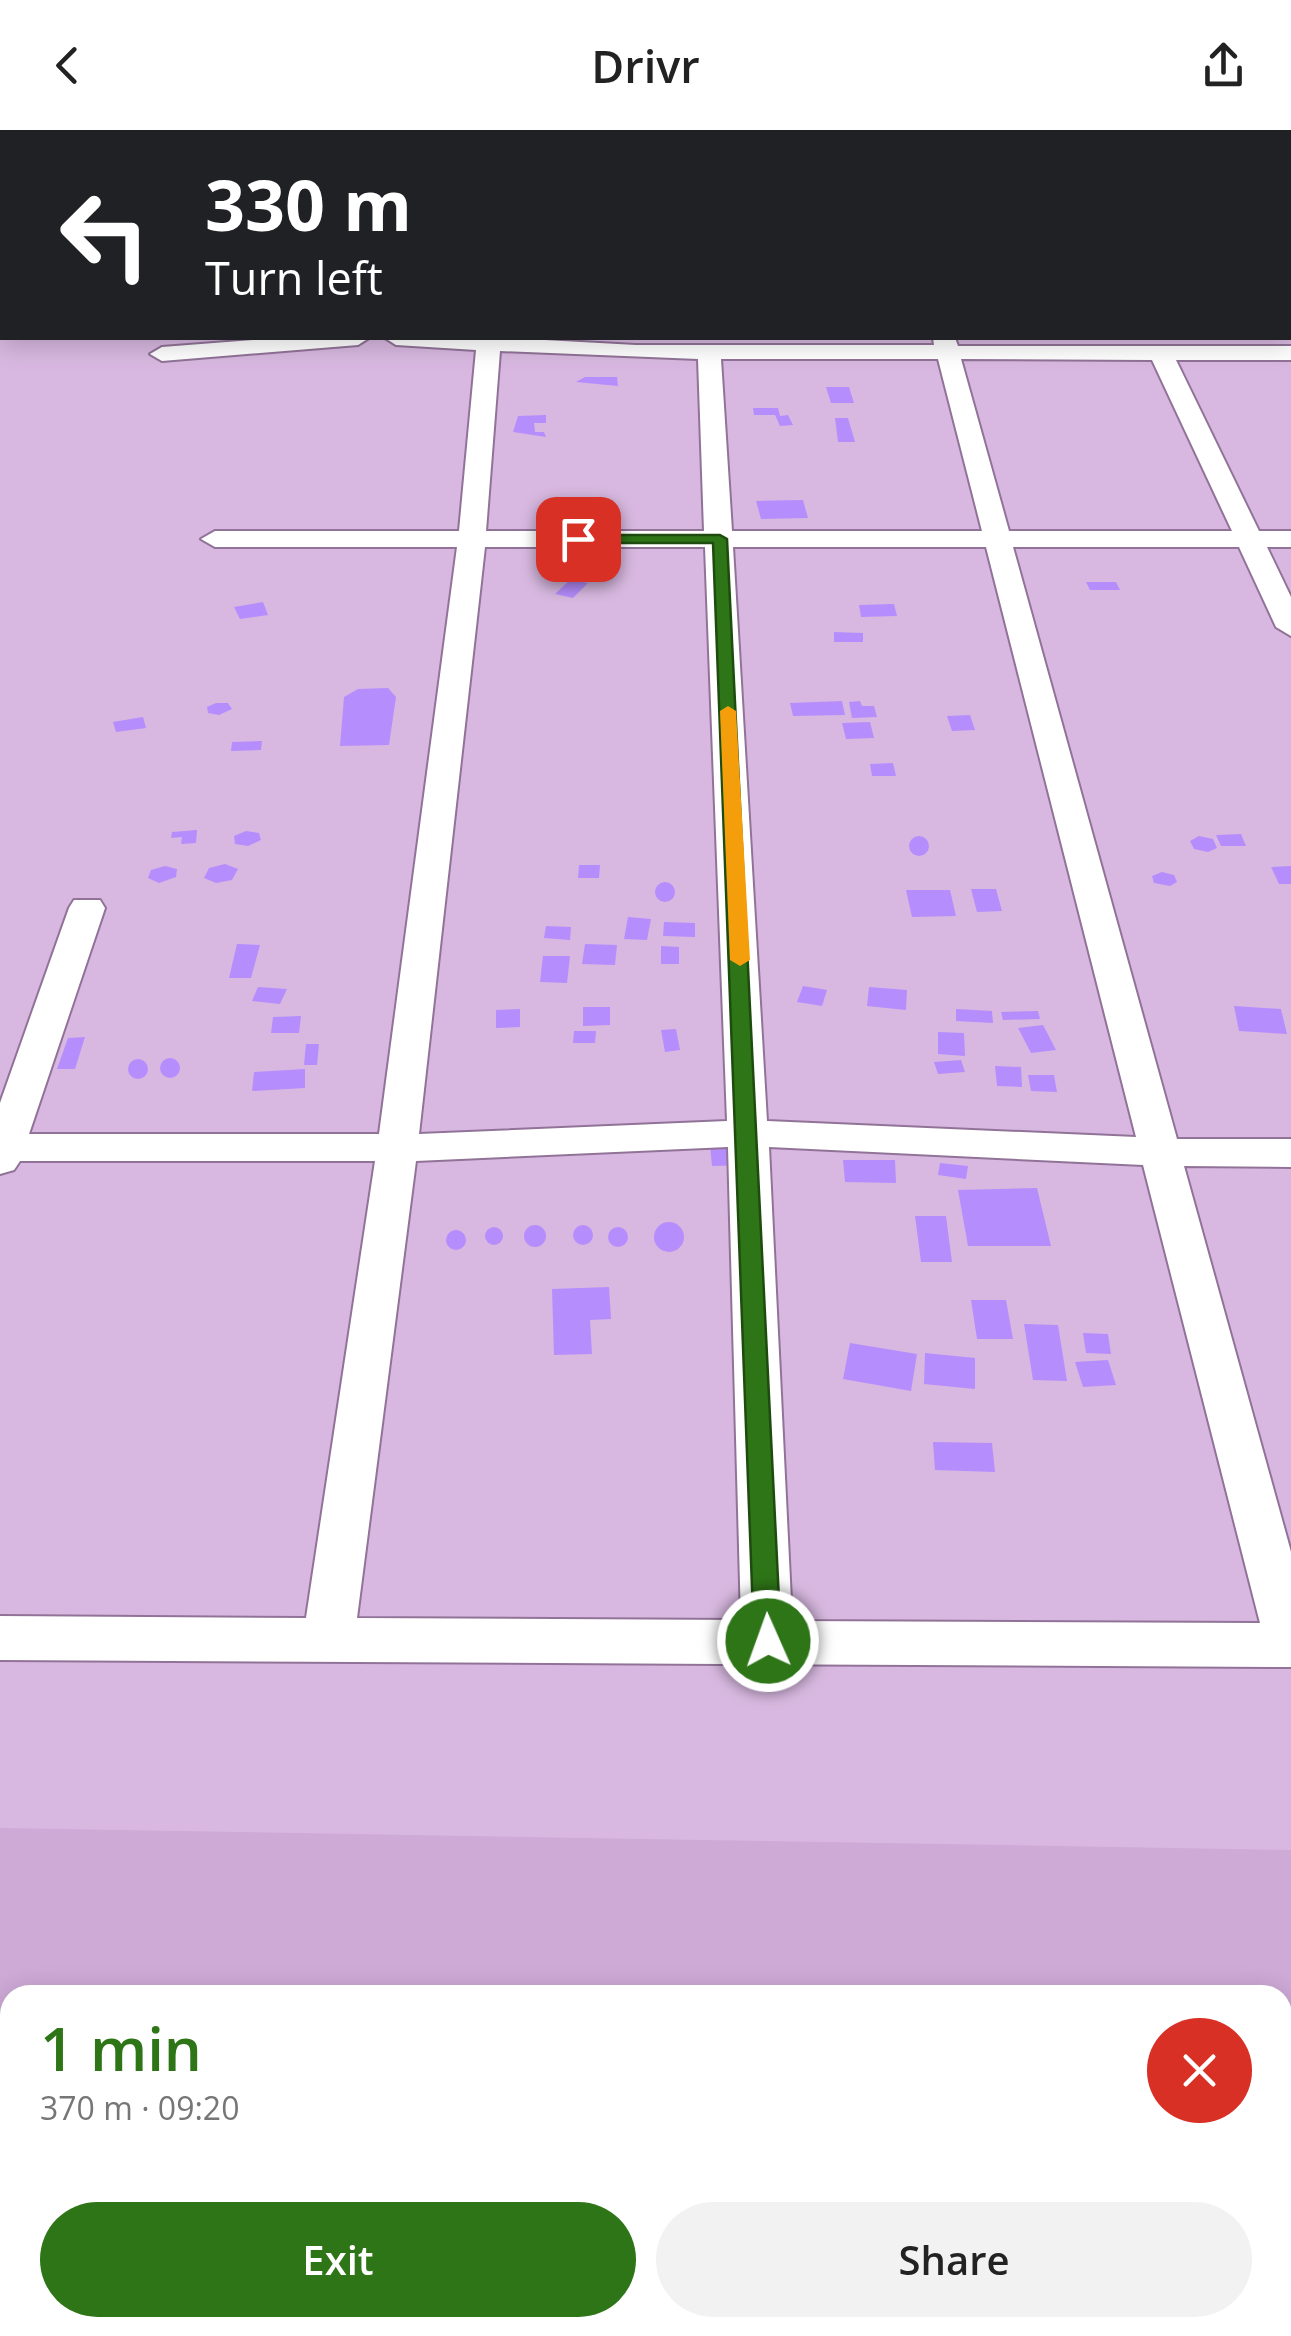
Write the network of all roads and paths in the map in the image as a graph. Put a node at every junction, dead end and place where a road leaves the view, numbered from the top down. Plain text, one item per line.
1 (334, 340) edge
2 (488, 340) edge
3 (946, 345) edge
4 (708, 351) junction
5 (1160, 353) junction
6 (1291, 353) edge
7 (162, 354) dead end
8 (214, 539) dead end
9 (472, 539) junction
10 (720, 539) junction
11 (998, 539) junction
12 (1248, 539) junction
13 (1291, 539) edge
14 (1291, 628) edge
15 (87, 908) dead end
16 (748, 1133) junction
17 (397, 1148) junction
18 (1, 1151) edge
19 (1158, 1152) junction
20 (1291, 1153) edge
21 (0, 1638) edge
22 (329, 1639) junction
23 (768, 1641) junction
24 (1291, 1645) edge

1 - 7 street
2 - 4 street
2 - 9 street
3 - 4 street
3 - 5 street
3 - 11 street
4 - 10 street
5 - 6 street
5 - 12 street
8 - 9 street
9 - 10 street
9 - 17 street
10 - 11 street
10 - 16 street
11 - 12 street
11 - 19 street
12 - 13 street
12 - 14 street
15 - 18 street
16 - 17 street
16 - 19 street
16 - 23 street
17 - 18 street
17 - 22 street
19 - 20 street
19 - 24 street
21 - 22 street
22 - 23 street
23 - 24 street

